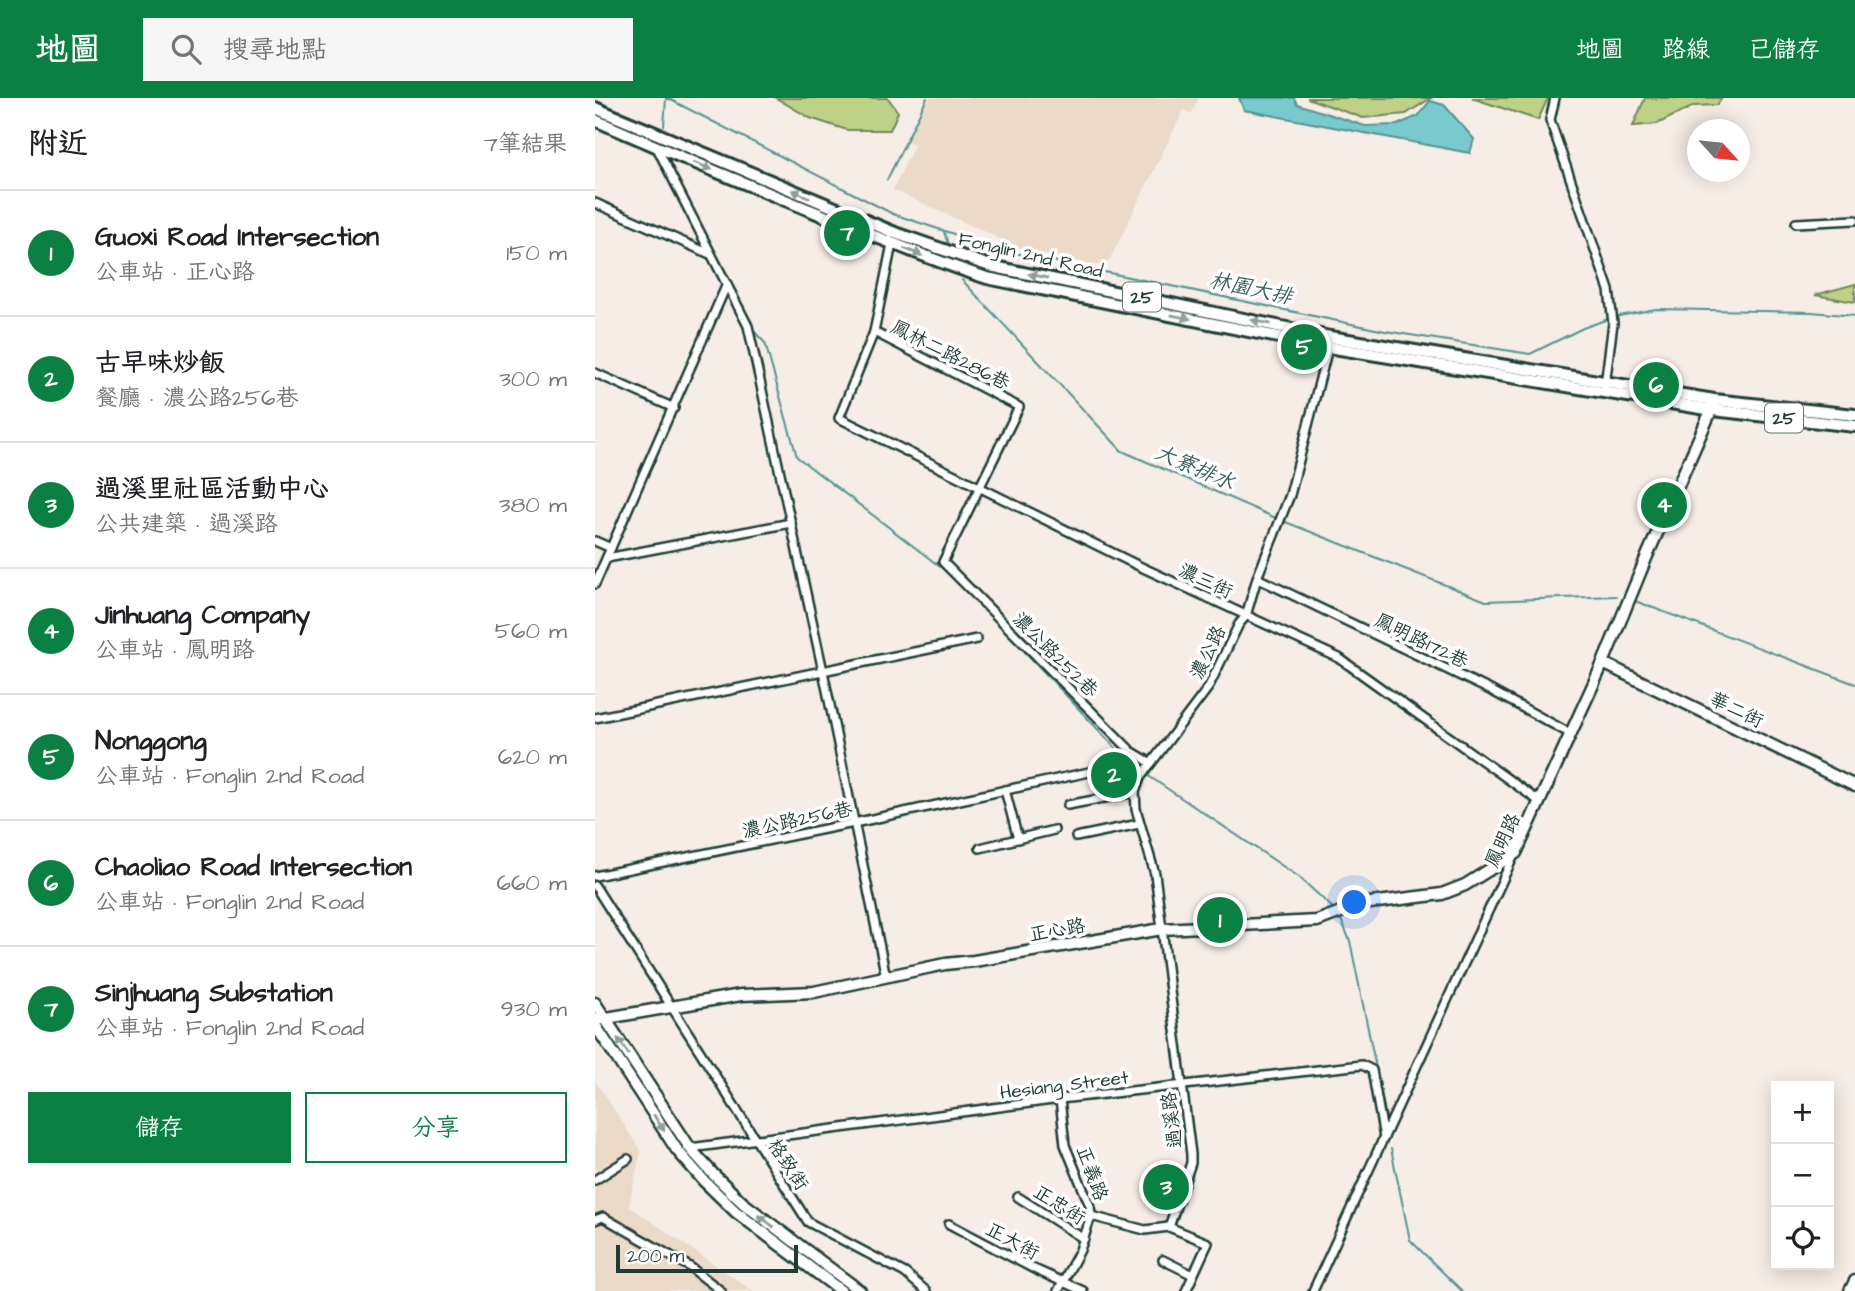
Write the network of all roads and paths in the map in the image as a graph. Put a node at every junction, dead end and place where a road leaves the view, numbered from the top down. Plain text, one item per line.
1 (1555, 98) edge
2 (595, 108) edge
3 (595, 120) edge
4 (657, 148) junction
5 (595, 203) edge
6 (1855, 220) edge
7 (1796, 223) dead end
8 (892, 244) junction
9 (711, 254) junction
10 (727, 284) junction
11 (874, 332) junction
12 (1329, 342) junction
13 (595, 373) edge
14 (1604, 388) junction
15 (1714, 405) junction
16 (674, 408) junction
17 (1855, 415) edge
18 (1855, 426) edge
19 (979, 488) junction
20 (791, 523) junction
21 (595, 541) edge
22 (611, 548) junction
23 (607, 558) junction
24 (1257, 578) junction
25 (595, 584) edge
26 (1246, 616) junction
27 (977, 639) dead end
28 (1603, 663) junction
29 (823, 671) junction
30 (595, 718) edge
31 (1571, 734) junction
32 (1145, 772) junction
33 (1855, 786) edge
34 (1005, 790) junction
35 (1135, 792) junction
36 (1540, 802) junction
37 (1069, 804) dead end
38 (854, 823) junction
39 (1139, 824) junction
40 (1054, 830) dead end
41 (1076, 837) dead end
42 (1018, 839) junction
43 (980, 848) dead end
44 (1515, 853) junction
45 (595, 876) edge
46 (595, 886) edge
47 (1162, 929) junction
48 (886, 977) junction
49 (595, 1003) edge
50 (670, 1006) junction
51 (600, 1019) edge
52 (595, 1025) edge
53 (1183, 1087) junction
54 (1060, 1099) junction
55 (1384, 1138) junction
56 (753, 1139) junction
57 (690, 1148) junction
58 (628, 1159) dead end
59 (595, 1180) edge
60 (1018, 1197) dead end
61 (1091, 1216) junction
62 (595, 1220) edge
63 (949, 1224) dead end
64 (1169, 1227) junction
65 (1084, 1238) junction
66 (1163, 1260) dead end
67 (1193, 1275) junction
68 (1855, 1281) edge
69 (1061, 1287) edge
70 (721, 1291) edge
71 (841, 1291) edge
72 (860, 1291) edge
73 (926, 1291) edge
74 (1083, 1291) edge
75 (1185, 1291) edge
76 (1313, 1291) edge
77 (1850, 1291) edge

1 - 14 street
12 -> 2 main road, Fonglin 2nd Road / 25
3 - 4 main road, Fonglin 2nd Road / 25
4 -> 8 main road, Fonglin 2nd Road / 25
4 - 9 street
5 - 9 street
6 - 7 street
8 - 11 street, 鳳林二路286巷
8 -> 12 main road, Fonglin 2nd Road / 25
9 - 10 street
10 - 16 street
10 - 20 street
11 - 19 street, 濃三街
11 - 19 street, 鳳林二路286巷
12 - 14 main road, Fonglin 2nd Road / 25
12 - 24 street, 濃公路
13 - 16 street
14 - 15 main road, Fonglin 2nd Road / 25
15 - 17 main road, Fonglin 2nd Road / 25
15 - 18 main road, Fonglin 2nd Road / 25
15 - 28 street, 鳳明路
16 - 22 street
19 - 26 street, 濃三街
19 - 32 street, 濃公路252巷
20 - 23 street
20 - 29 street
21 - 22 street
22 - 23 street
23 - 25 street
24 - 26 street, 濃公路
24 - 31 street, 鳳明路172巷
26 - 32 street, 濃公路
26 - 36 street, 濃三街
27 - 29 street
28 - 31 street, 鳳明路
28 - 33 street, 華二街
29 - 30 street
29 - 38 street
31 - 36 street, 鳳明路
32 - 34 street, 濃公路256巷
32 - 35 street, 濃公路
34 - 38 street, 濃公路256巷
34 - 42 street
35 - 37 street
35 - 39 street, 濃公路
36 - 44 street, 鳳明路
38 - 45 street, 濃公路256巷
38 - 48 street
39 - 41 street
39 - 47 street, 濃公路
40 - 42 street
42 - 43 street
44 - 47 street, 正心路
44 - 55 street, 鳳明路
46 - 50 street, 格致街
47 - 48 street, 正心路
47 - 53 street, 過溪路
48 - 50 street, 正心路
49 - 51 street
50 - 51 street, 正心路
50 - 56 street, 格致街
57 -> 51 street
52 -> 71 street
53 - 54 street, Hesiang Street
53 - 55 street, Hesiang Street
53 - 64 street, 過溪路
54 - 56 street, Hesiang Street
54 - 61 street, 正義路
55 - 76 street, 鳳明路
56 - 57 street, Hesiang Street
56 - 73 street, 格致街
72 -> 57 street
58 - 59 street
60 - 65 street, 正忠街
61 - 64 street
61 - 65 street
62 - 70 street
63 - 69 street, 正大街
64 - 67 street
65 - 69 street
66 - 67 street
67 - 75 street
68 - 77 street
69 - 74 street, 正大街

